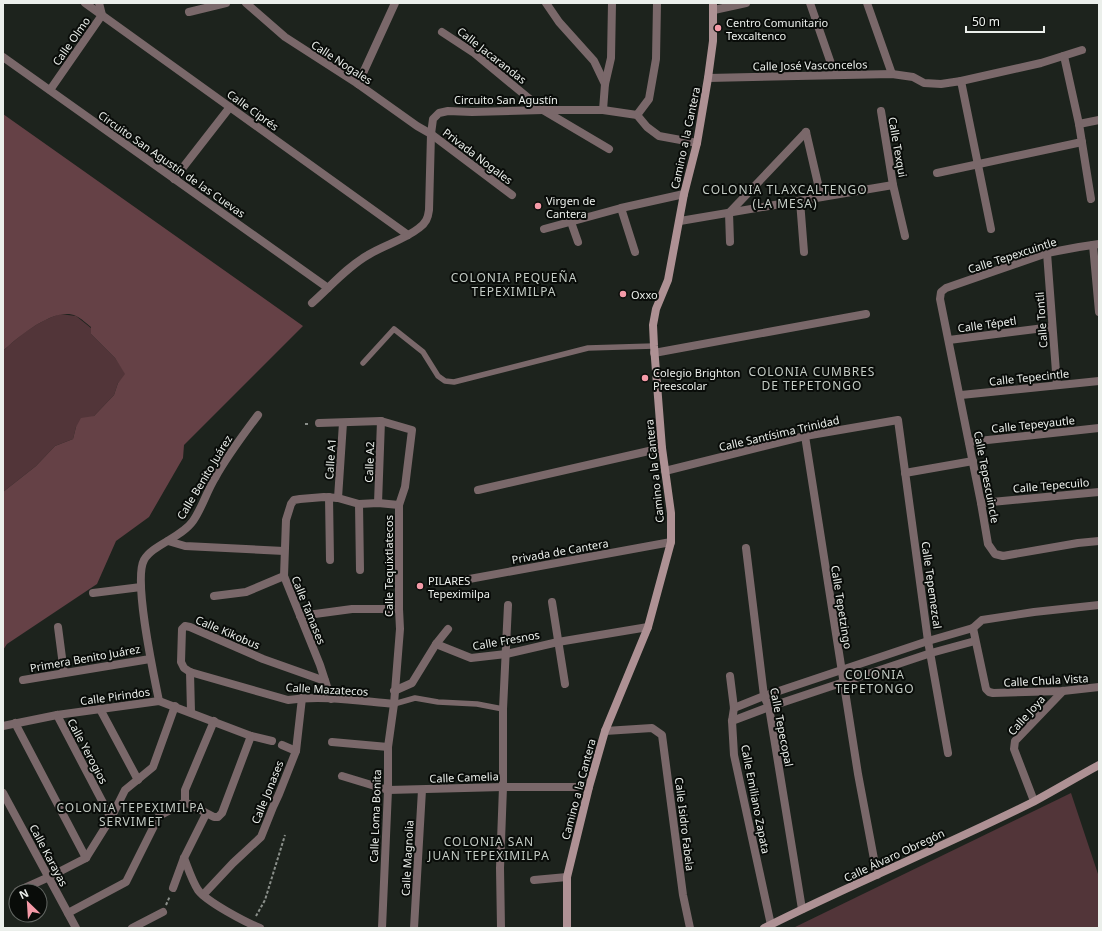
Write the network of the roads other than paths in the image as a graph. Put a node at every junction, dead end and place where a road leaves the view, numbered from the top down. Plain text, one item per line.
1 (85, 3) edge
2 (99, 3) edge
3 (226, 3) edge
4 (246, 3) edge
5 (395, 3) edge
6 (546, 3) edge
7 (612, 3) edge
8 (657, 3) edge
9 (746, 3) edge
10 (810, 3) edge
11 (867, 3) edge
12 (713, 7) edge
13 (189, 12) dead end
14 (102, 15) junction
15 (442, 32) dead end
16 (1082, 50) dead end
17 (1064, 56) junction
18 (3, 57) edge
19 (892, 74) junction
20 (835, 75) junction
21 (708, 78) junction
22 (961, 81) junction
23 (358, 84) junction
24 (606, 84) junction
25 (50, 90) junction
26 (230, 107) junction
27 (543, 110) junction
28 (603, 110) junction
29 (881, 111) dead end
30 (637, 115) junction
31 (1099, 120) edge
32 (1079, 124) junction
33 (431, 134) junction
34 (1082, 142) junction
35 (697, 143) junction
36 (609, 149) dead end
37 (978, 163) junction
38 (937, 173) dead end
39 (174, 179) junction
40 (893, 185) junction
41 (684, 194) junction
42 (512, 195) dead end
43 (821, 197) junction
44 (1092, 199) dead end
45 (800, 201) junction
46 (621, 208) junction
47 (729, 213) junction
48 (680, 221) junction
49 (571, 222) junction
50 (544, 229) dead end
51 (991, 229) dead end
52 (408, 235) junction
53 (905, 236) dead end
54 (578, 242) dead end
55 (730, 242) dead end
56 (1096, 245) edge
57 (635, 252) dead end
58 (804, 252) dead end
59 (1047, 253) junction
60 (328, 288) junction
61 (940, 299) joint
62 (312, 303) dead end
63 (1099, 312) edge
64 (866, 314) dead end
65 (1052, 327) junction
66 (949, 340) junction
67 (654, 349) junction
68 (363, 363) dead end
69 (1099, 380) edge
70 (1057, 385) junction
71 (960, 395) junction
72 (258, 415) dead end
73 (898, 420) joint
74 (381, 422) junction
75 (319, 423) dead end
76 (343, 423) junction
77 (1099, 428) edge
78 (805, 436) junction
79 (969, 442) junction
80 (662, 448) junction
81 (973, 461) junction
82 (665, 471) junction
83 (905, 473) junction
84 (478, 490) dead end
85 (1099, 492) edge
86 (329, 497) junction
87 (338, 498) junction
88 (378, 503) junction
89 (981, 503) junction
90 (359, 504) junction
91 (398, 505) junction
92 (168, 541) junction
93 (1099, 541) edge
94 (671, 542) junction
95 (746, 548) dead end
96 (284, 551) junction
97 (330, 560) dead end
98 (360, 570) dead end
99 (284, 576) junction
100 (453, 582) dead end
101 (141, 587) junction
102 (93, 592) dead end
103 (214, 596) dead end
104 (552, 602) dead end
105 (508, 605) dead end
106 (1099, 605) edge
107 (398, 609) junction
108 (300, 616) junction
109 (58, 627) dead end
110 (648, 627) junction
111 (973, 628) junction
112 (448, 629) dead end
113 (928, 641) junction
114 (975, 641) junction
115 (558, 642) junction
116 (436, 644) junction
117 (931, 653) junction
118 (506, 654) junction
119 (150, 659) junction
120 (841, 671) junction
121 (190, 672) junction
122 (64, 673) junction
123 (730, 676) dead end
124 (23, 680) dead end
125 (325, 681) junction
126 (843, 683) junction
127 (565, 684) dead end
128 (1099, 688) edge
129 (394, 691) junction
130 (1063, 691) junction
131 (764, 696) junction
132 (302, 698) junction
133 (331, 699) junction
134 (160, 701) junction
135 (394, 704) junction
136 (175, 706) junction
137 (769, 707) junction
138 (734, 708) junction
139 (100, 709) junction
140 (503, 709) junction
141 (191, 712) junction
142 (57, 715) junction
143 (214, 721) junction
144 (732, 722) junction
145 (15, 723) junction
146 (3, 726) edge
147 (605, 731) junction
148 (251, 736) junction
149 (272, 741) dead end
150 (332, 742) dead end
151 (282, 745) dead end
152 (388, 747) junction
153 (296, 751) junction
154 (948, 753) dead end
155 (1099, 765) edge
156 (342, 776) dead end
157 (138, 780) junction
158 (503, 787) junction
159 (589, 787) junction
160 (388, 790) junction
161 (422, 790) junction
162 (3, 792) edge
163 (1034, 801) junction
164 (185, 802) junction
165 (206, 814) junction
166 (111, 818) junction
167 (86, 858) junction
168 (184, 858) junction
169 (877, 875) junction
170 (49, 877) junction
171 (567, 877) junction
172 (534, 880) dead end
173 (35, 883) edge
174 (173, 888) road end
175 (203, 895) junction
176 (802, 909) junction
177 (163, 912) road end
178 (68, 913) junction
179 (768, 926) edge
180 (76, 928) edge
181 (132, 928) edge
182 (260, 928) edge
183 (382, 928) edge
184 (414, 928) edge
185 (501, 928) edge
186 (567, 928) edge
187 (690, 928) edge

1 - 14 street, Calle Ciprés
2 - 14 street, Calle Olmo
3 - 13 street
4 - 23 street, Calle Nogales
5 - 23 street
6 - 24 street
7 - 24 street
8 - 30 street
9 - 12 street
10 - 20 street
11 - 19 street
12 - 21 street, Camino a la Cantera
14 - 25 street, Calle Olmo
14 - 26 street, Calle Ciprés
15 - 27 street, Calle Jacarandas
16 - 17 street, Calle José Vasconcelos
17 - 22 street, Calle José Vasconcelos
17 - 32 street
18 - 25 street, Circuito San Agustín de las Cuevas
19 - 20 street, Calle José Vasconcelos
19 - 22 street, Calle José Vasconcelos
20 - 21 street, Calle José Vasconcelos
21 - 35 street, Camino a la Cantera
22 - 37 street
23 - 33 street, Calle Nogales
24 - 28 street
25 - 39 street, Circuito San Agustín de las Cuevas
26 - 39 street
26 - 52 street, Calle Ciprés
27 - 28 street, Circuito San Agustín
27 - 33 street, Circuito San Agustín
27 - 36 street, Calle Jacarandas
28 - 30 street, Circuito San Agustín
29 - 40 street, Calle Texqui
30 - 35 street
31 - 32 street
32 - 34 street
33 - 42 street, Privada Nogales
33 - 52 street, Circuito San Agustín
34 - 37 street
34 - 44 street
35 - 41 street, Camino a la Cantera
37 - 38 street
37 - 51 street
39 - 60 street, Circuito San Agustín de las Cuevas
40 - 43 street, Calle Texqui
40 - 53 street
41 - 46 street
41 - 48 street, Camino a la Cantera
43 - 45 street, Calle Texqui
43 - 47 street
45 - 47 street, Calle Texqui
45 - 58 street
46 - 49 street
46 - 57 street
47 - 48 street, Calle Texqui
47 - 55 street
48 - 67 street, Camino a la Cantera
49 - 50 street
49 - 54 street
52 - 60 street, Circuito San Agustín
56 - 59 street, Calle Tepexcuintle
56 - 63 street
59 - 61 street, Calle Tepexcuintle
59 - 65 street, Calle Tontli
60 - 62 street, Circuito San Agustín
61 - 66 street, Calle Tepescuincle
64 - 67 street
65 - 66 street, Calle Tépetl
65 - 70 street, Calle Tontli
66 - 71 street, Calle Tepescuincle
67 - 68 lane
67 - 80 street, Camino a la Cantera
69 - 70 street, Calle Tepecintle
70 - 71 street, Calle Tepecintle
71 - 79 street, Calle Tepescuincle
72 - 92 street, Calle Benito Juárez
73 - 78 street, Calle Santísima Trinidad
73 - 83 street, Calle Tepemezcal
74 - 76 street
74 - 88 street, Calle A2
74 - 91 street, Calle Tequixtlatecos
75 - 76 street
76 - 87 street, Calle A1
77 - 79 street, Calle Tepeyautle
78 - 82 street, Calle Santísima Trinidad
78 - 120 street, Calle Tepetzingo
79 - 81 street, Calle Tepescuincle
80 - 82 street, Camino a la Cantera
80 - 84 street
81 - 83 street
81 - 89 street, Calle Tepescuincle
82 - 94 street, Camino a la Cantera
83 - 113 street, Calle Tepemezcal
85 - 89 street, Calle Tepecuilo
86 - 87 street
86 - 96 street, Calle Tamases
86 - 97 street
87 - 90 street
88 - 90 street
88 - 91 street
89 - 93 street, Calle Tepescuincle
90 - 98 street
91 - 107 street, Calle Tequixtlatecos
92 - 96 street
92 - 101 street, Calle Benito Juárez
94 - 100 street, Privada de Cantera
94 - 110 street, Camino a la Cantera
95 - 131 street, Calle Tepecopal
96 - 99 street, Calle Tamases
99 - 103 street
99 - 108 street, Calle Tamases
101 - 102 street
101 - 119 street, Calle Benito Juárez
104 - 115 street
105 - 118 street
106 - 111 street
107 - 108 street
107 - 129 street, Calle Tequixtlatecos
108 - 125 street, Calle Tamases
109 - 122 street
110 - 115 street, Calle Fresnos
110 - 147 street, Camino a la Cantera
111 - 113 street
111 - 114 street, Calle Chula Vista
112 - 116 street
113 - 117 street, Calle Tepemezcal
113 - 120 street
114 - 117 street
114 - 130 street, Calle Chula Vista
115 - 118 street, Calle Fresnos
115 - 127 street
116 - 118 street, Calle Fresnos
116 - 129 street
117 - 126 street
117 - 154 street, Calle Tepemezcal
118 - 140 street
119 - 122 street, Primera Benito Juárez
119 - 134 street, Calle Benito Juárez
120 - 126 street, Calle Tepetzingo
120 - 131 street
121 - 125 street, Calle Kikobus
121 - 132 street, Calle Mazatecos
121 - 141 street, Calle Kikobus
122 - 124 street, Primera Benito Juárez
123 - 138 street, Calle Emiliano Zapata
125 - 133 street, Calle Tamases
126 - 137 street
126 - 169 street, Calle Tepetzingo
128 - 130 street, Calle Chula Vista
129 - 135 street, Calle Tequixtlatecos
130 - 163 street, Calle Joya
131 - 137 street, Calle Tepecopal
131 - 138 street
132 - 133 street, Calle Mazatecos
132 - 153 street, Calle Jonases
133 - 135 street, Calle Mazatecos
134 - 136 street, Calle Pirindos
134 - 139 street, Calle Pirindos
135 - 140 lane
135 - 152 street, Calle Loma Bonita
136 - 141 street, Calle Pirindos
136 - 157 street
137 - 144 street
137 - 176 street, Calle Tepecopal
138 - 144 street, Calle Emiliano Zapata
139 - 142 street, Calle Pirindos
139 - 157 street
140 - 158 street
141 - 143 street, Calle Pirindos
142 - 145 street, Calle Pirindos
142 - 166 street, Calle Yerogios
143 - 148 street, Calle Pirindos
143 - 164 street
144 - 179 street, Calle Emiliano Zapata
145 - 146 street, Calle Pirindos
145 - 167 street
147 - 159 street, Camino a la Cantera
147 - 187 street, Calle Isidro Fabela
148 - 149 street, Calle Pirindos
148 - 165 street
150 - 152 street
151 - 153 street
152 - 160 street, Calle Loma Bonita
153 - 175 street, Calle Jonases
155 - 163 street, Calle Álvaro Obregón
156 - 160 street, Calle Camelia
157 - 166 street
158 - 159 street, Calle Camelia
158 - 161 street, Calle Camelia
158 - 185 street
159 - 171 street, Camino a la Cantera
160 - 161 street, Calle Camelia
160 - 183 street, Calle Loma Bonita
161 - 184 street, Calle Magnolia
162 - 170 street, Calle Karayas
163 - 169 street, Calle Álvaro Obregón
164 - 165 street
164 - 178 street
165 - 168 street
166 - 167 street
167 - 170 street
168 - 174 street
168 - 175 street
169 - 176 street, Calle Álvaro Obregón
170 - 173 street
170 - 178 street, Calle Karayas
171 - 172 street
171 - 186 street, Camino a la Cantera
175 - 182 street
176 - 179 street, Calle Álvaro Obregón
177 - 181 street
178 - 180 street, Calle Karayas

